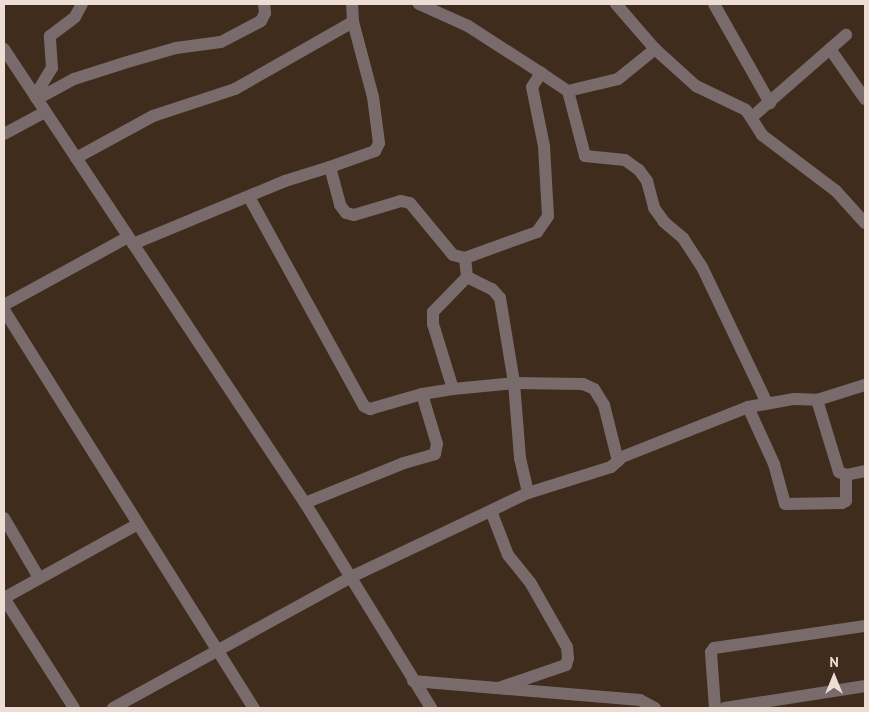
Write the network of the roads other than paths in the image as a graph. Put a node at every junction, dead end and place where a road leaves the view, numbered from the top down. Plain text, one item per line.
1 (82, 4) edge
2 (264, 4) edge
3 (352, 4) edge
4 (419, 4) edge
5 (616, 4) edge
6 (714, 4) edge
7 (354, 22) junction
8 (846, 35) dead end
9 (4, 49) edge
10 (655, 49) junction
11 (830, 49) junction
12 (541, 73) junction
13 (568, 91) junction
14 (36, 98) junction
15 (865, 99) edge
16 (770, 103) junction
17 (45, 112) junction
18 (752, 117) junction
19 (4, 134) edge
20 (76, 158) junction
21 (330, 167) junction
22 (249, 197) junction
23 (865, 223) edge
24 (131, 240) junction
25 (466, 258) junction
26 (467, 277) junction
27 (4, 305) edge
28 (4, 310) edge
29 (514, 383) junction
30 (865, 385) edge
31 (453, 389) junction
32 (422, 394) junction
33 (817, 400) junction
34 (767, 403) junction
35 (748, 407) junction
36 (618, 461) junction
37 (865, 471) edge
38 (846, 475) junction
39 (528, 493) junction
40 (306, 503) junction
41 (491, 511) junction
42 (4, 518) edge
43 (138, 524) junction
44 (351, 577) junction
45 (39, 578) junction
46 (4, 598) edge
47 (865, 626) edge
48 (218, 651) junction
49 (414, 681) junction
50 (865, 686) edge
51 (499, 688) junction
52 (581, 703) edge
53 (74, 708) edge
54 (113, 708) edge
55 (254, 708) edge
56 (431, 708) edge
57 (655, 708) edge
58 (715, 708) edge
59 (726, 708) edge

1 - 14 street
2 - 14 street
3 - 7 street
4 - 12 street
5 - 10 street
6 - 16 street
7 - 20 street
7 - 21 street
8 - 11 street
9 - 14 street
10 - 13 street
10 - 18 street
11 - 15 street
11 - 16 street
12 - 13 street
12 - 25 street
13 - 34 street
14 - 17 street
16 - 18 street
17 - 19 street
17 - 20 street
18 - 23 street
20 - 24 street
21 - 22 street
21 - 25 street
22 - 24 street
22 - 32 street
24 - 27 street
24 - 40 street
25 - 26 street
26 - 29 street
26 - 31 street
28 - 43 street
29 - 31 street
29 - 36 street
29 - 39 street
30 - 33 street
31 - 32 street
32 - 40 street
33 - 34 street
33 - 38 street
34 - 35 street
35 - 36 street
35 - 38 street
36 - 39 street
37 - 38 street
39 - 41 street
40 - 44 street
41 - 44 street
41 - 51 street
42 - 45 street
43 - 45 street
43 - 48 street
44 - 48 street
44 - 49 street
45 - 46 street
46 - 53 street
47 - 58 street
48 - 54 street
48 - 55 street
49 - 51 street
49 - 56 street
50 - 59 street
51 - 52 street
52 - 57 street

